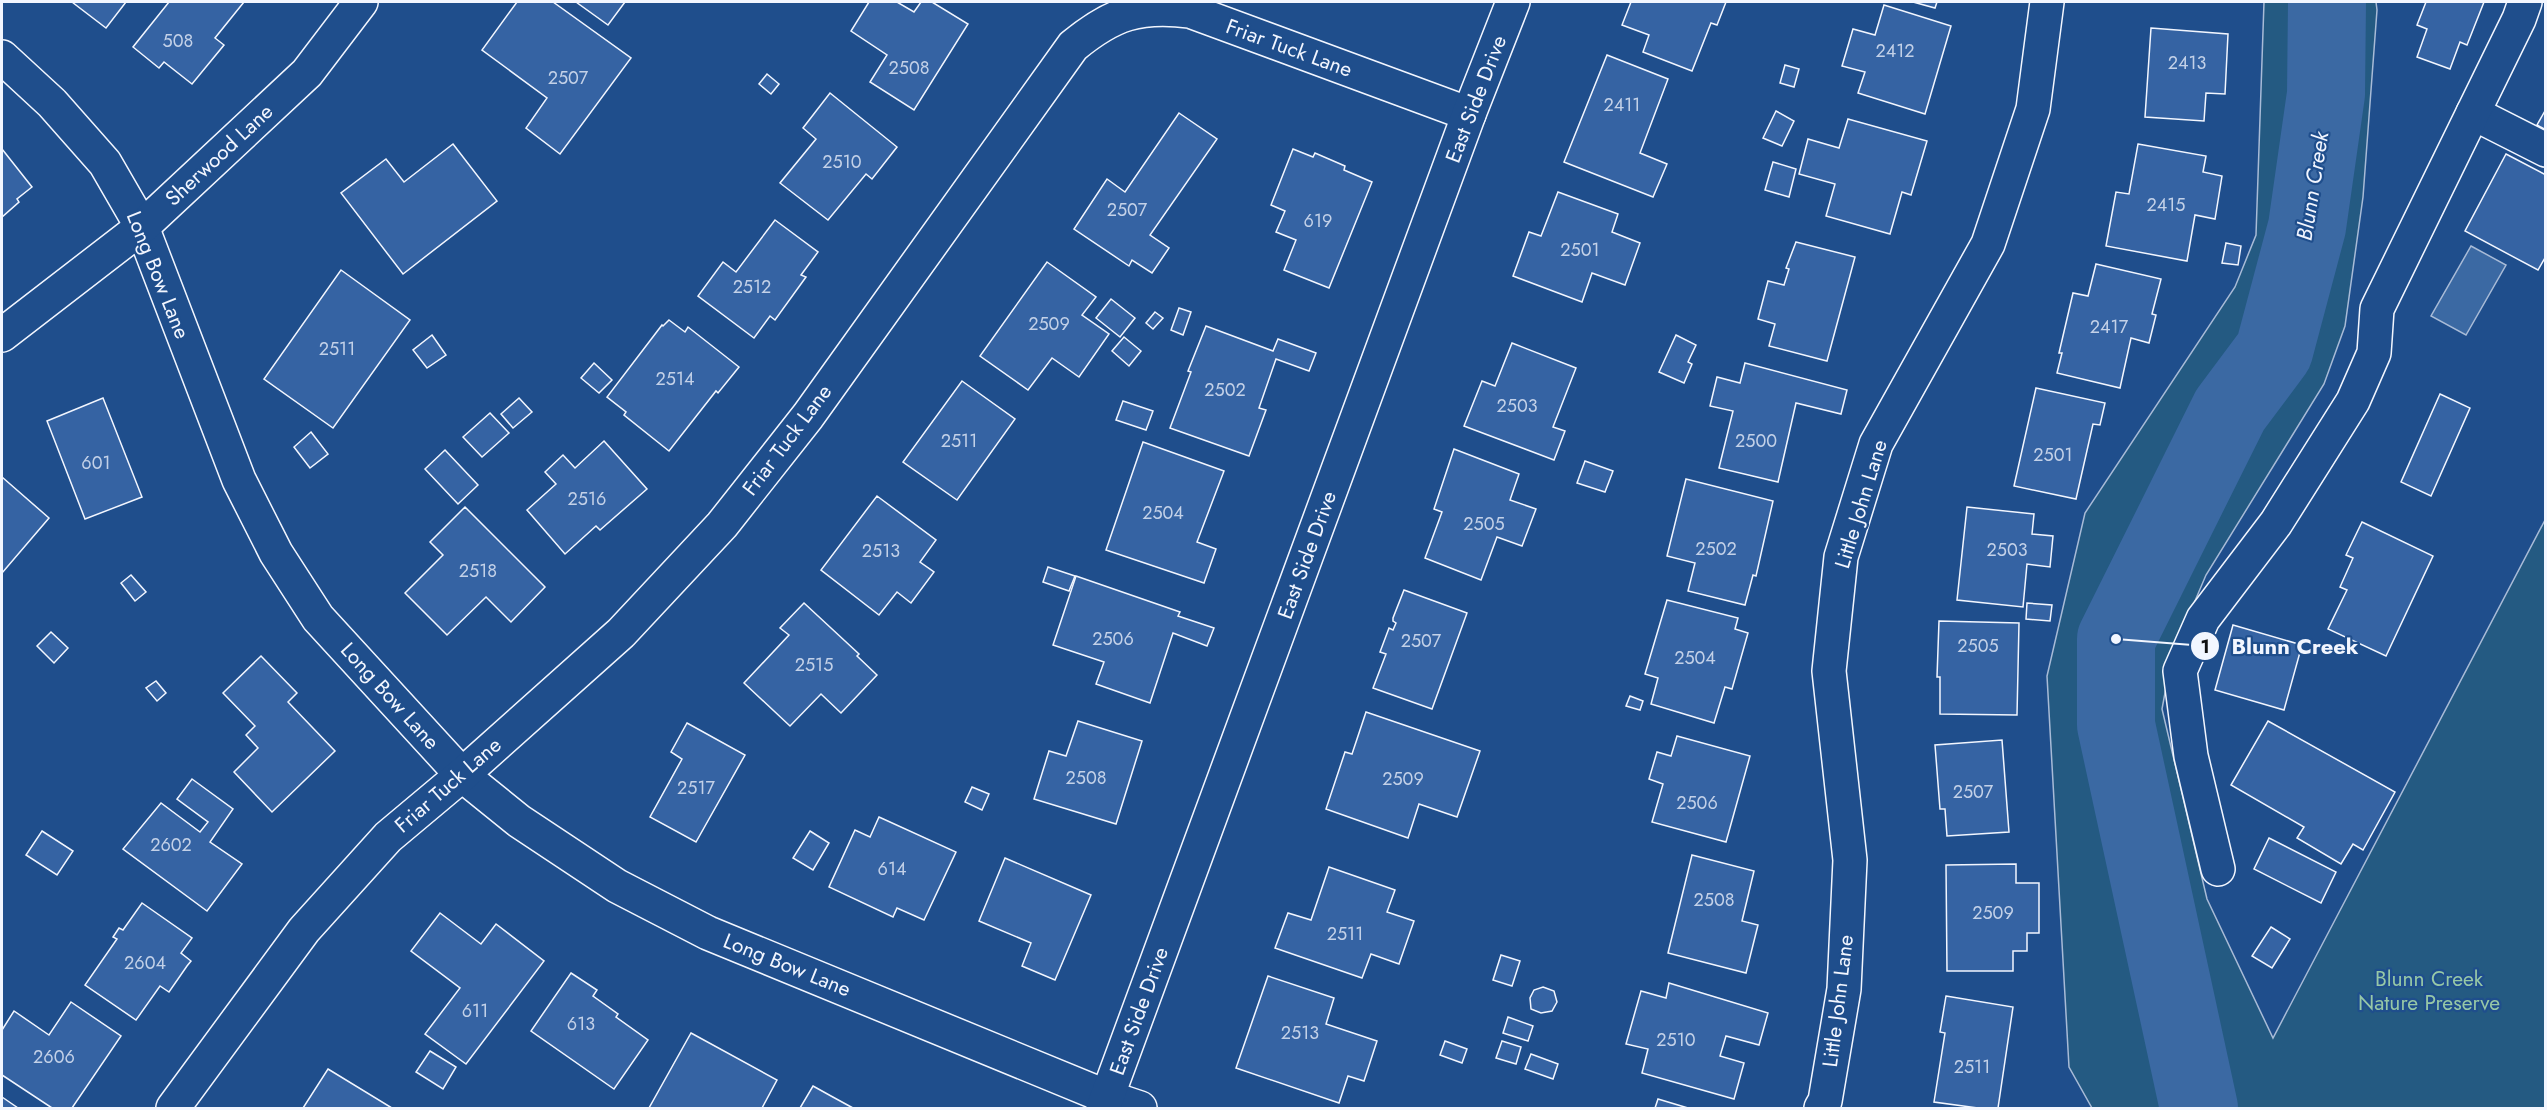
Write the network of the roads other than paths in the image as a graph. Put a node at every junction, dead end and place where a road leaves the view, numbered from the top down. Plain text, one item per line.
1 (361, 2) edge
2 (1513, 2) edge
3 (2047, 2) edge
4 (2526, 2) edge
5 (2, 57) edge
6 (2473, 113) junction
7 (1469, 114) junction
8 (2546, 150) edge
9 (142, 227) junction
10 (2, 335) edge
11 (462, 775) junction
12 (2218, 869) dead end
13 (1105, 1103) edge
14 (173, 1108) edge
15 (1140, 1108) edge
16 (1821, 1108) edge

1 - 9 street, Sherwood Lane
2 - 7 street, East Side Drive
3 - 16 street, Little John Lane
4 - 6 street
5 - 9 street, Long Bow Lane
6 - 8 street
6 - 12 street
7 - 11 street, Friar Tuck Lane
7 - 13 street, East Side Drive
9 - 10 street, Sherwood Lane
9 - 11 street, Long Bow Lane
11 - 13 street, Long Bow Lane
11 - 14 street, Friar Tuck Lane
13 - 15 street, Long Bow Lane

